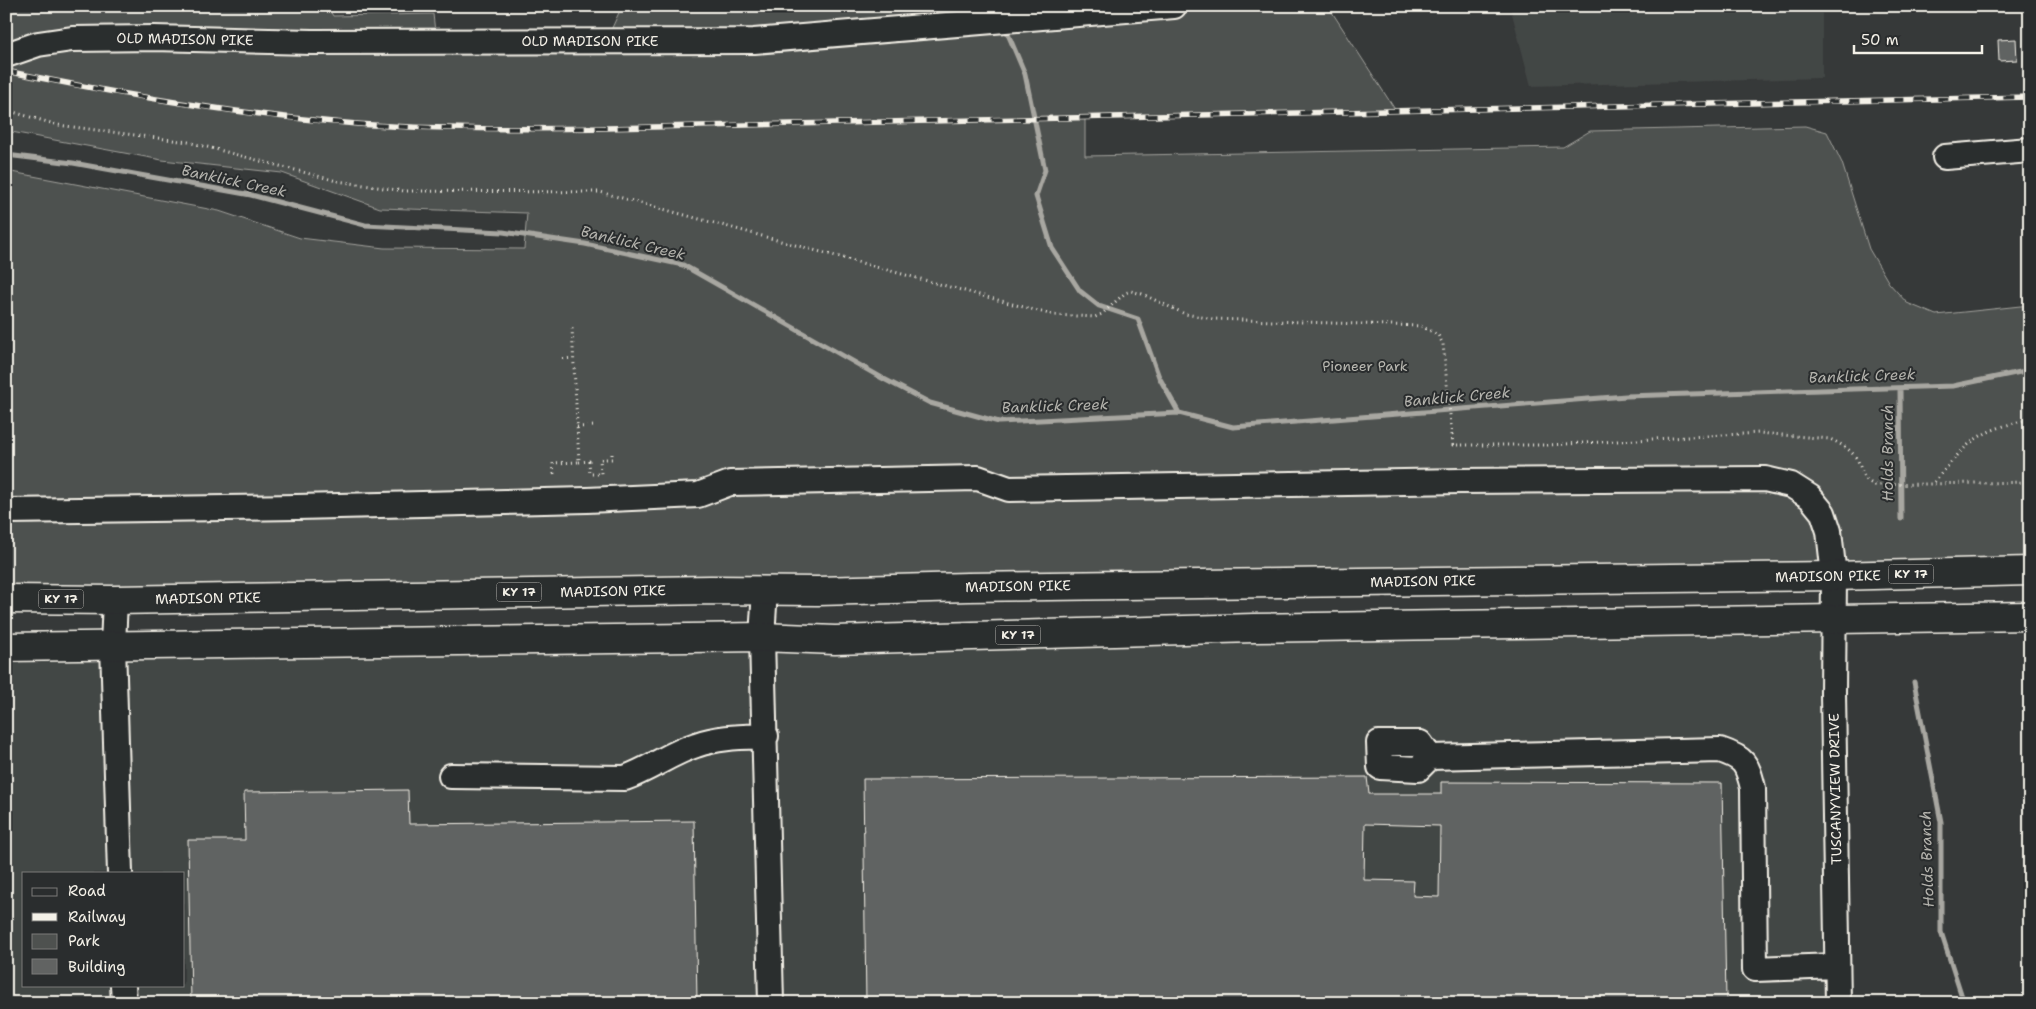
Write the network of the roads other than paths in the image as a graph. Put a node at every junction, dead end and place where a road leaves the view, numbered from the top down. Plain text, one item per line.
1 (1174, 6) edge
2 (6, 55) edge
3 (2030, 150) edge
4 (1945, 157) dead end
5 (6, 510) edge
6 (2030, 571) edge
7 (1834, 576) junction
8 (765, 590) junction
9 (6, 599) edge
10 (115, 600) junction
11 (2030, 616) edge
12 (1833, 620) junction
13 (762, 637) junction
14 (113, 645) junction
15 (6, 647) edge
16 (766, 736) junction
17 (1430, 757) dead end
18 (451, 776) dead end
19 (120, 872) edge
20 (1837, 966) junction
21 (124, 986) edge
22 (124, 1003) edge
23 (771, 1003) edge
24 (1838, 1003) edge

1 - 2 street, OLD MADISON PIKE
3 - 4 street
5 - 7 street, TUSCANYVIEW DRIVE
6 - 7 main road, MADISON PIKE / KY 17
7 - 8 main road, MADISON PIKE / KY 17
7 - 12 street, TUSCANYVIEW DRIVE
8 - 10 main road, MADISON PIKE / KY 17
8 - 13 street
9 - 10 main road, MADISON PIKE / KY 17
10 - 14 street
11 - 12 main road, KY 17
12 - 13 main road, KY 17
12 - 20 street, TUSCANYVIEW DRIVE
13 - 14 main road, KY 17
13 - 16 street
14 - 15 main road, KY 17
14 - 19 street
16 - 18 street
16 - 23 street
17 - 20 street
20 - 24 street, TUSCANYVIEW DRIVE
21 - 22 street

